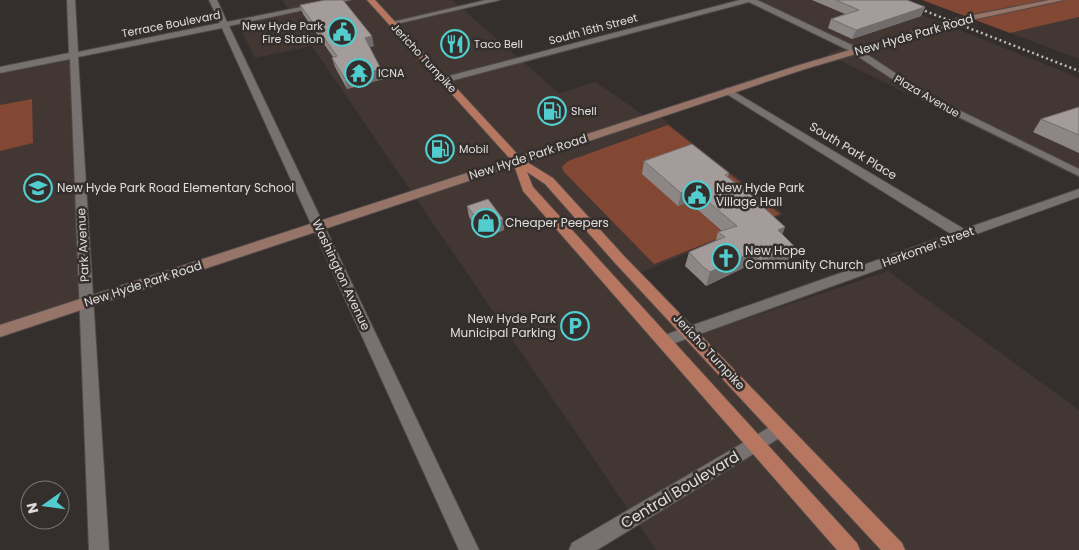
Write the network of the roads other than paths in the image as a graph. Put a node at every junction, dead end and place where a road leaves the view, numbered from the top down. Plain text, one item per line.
1 (71, 0) edge
2 (213, 0) edge
3 (347, 0) edge
4 (371, 0) edge
5 (496, 0) edge
6 (750, 0) edge
7 (1057, 0) edge
8 (392, 23) junction
9 (225, 24) junction
10 (857, 51) junction
11 (74, 55) junction
12 (0, 70) edge
13 (444, 80) junction
14 (728, 91) junction
15 (518, 160) junction
16 (1079, 174) edge
17 (1079, 193) edge
18 (318, 226) junction
19 (963, 235) junction
20 (86, 303) junction
21 (0, 331) edge
22 (690, 332) junction
23 (664, 341) junction
24 (780, 428) junction
25 (756, 445) junction
26 (99, 550) edge
27 (469, 550) edge
28 (579, 550) edge
29 (850, 550) edge
30 (894, 550) edge

1 - 11 street, Park Avenue
2 - 9 street, Washington Avenue
3 - 9 street, Terrace Boulevard
4 - 8 main road, Jericho Turnpike
5 - 8 street
6 - 10 street, Plaza Avenue
6 - 13 street, South 16th Street
7 - 10 main road, New Hyde Park Road
8 - 13 main road, Jericho Turnpike
9 - 11 street, Terrace Boulevard
9 - 18 street, Washington Avenue
10 - 14 main road, New Hyde Park Road
10 - 16 street, Plaza Avenue
11 - 12 street, Terrace Boulevard
11 - 20 street, Park Avenue
13 - 15 main road, Jericho Turnpike
14 - 15 main road, New Hyde Park Road
14 - 19 street, South Park Place
15 - 18 main road, New Hyde Park Road
15 - 22 main road, Jericho Turnpike
15 - 23 main road, Jericho Turnpike
17 - 19 street, Herkomer Street
18 - 20 main road, New Hyde Park Road
18 - 27 street, Washington Avenue
19 - 22 street, Herkomer Street
20 - 21 main road, New Hyde Park Road
20 - 26 street, Park Avenue
22 - 23 street, Herkomer Street
22 - 24 main road, Jericho Turnpike
23 - 25 main road, Jericho Turnpike
24 - 25 street, Central Boulevard
24 - 30 main road, Jericho Turnpike
25 - 28 street, Central Boulevard
25 - 29 main road, Jericho Turnpike

